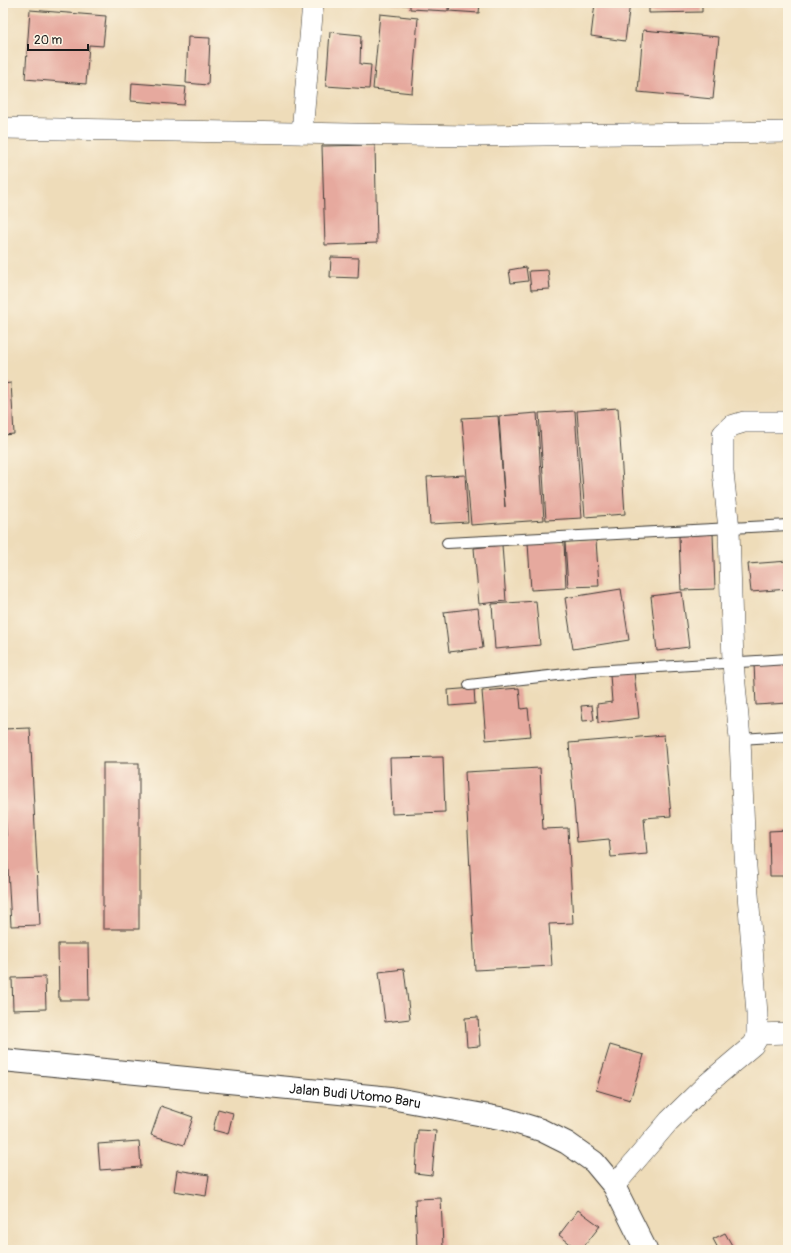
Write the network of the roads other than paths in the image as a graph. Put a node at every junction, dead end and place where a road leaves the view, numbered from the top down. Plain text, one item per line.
1 (313, 3) edge
2 (3, 128) edge
3 (302, 132) junction
4 (788, 132) edge
5 (788, 422) edge
6 (788, 525) edge
7 (729, 529) junction
8 (447, 543) dead end
9 (788, 659) edge
10 (733, 662) junction
11 (469, 685) dead end
12 (788, 736) edge
13 (740, 739) junction
14 (788, 1033) edge
15 (757, 1034) junction
16 (3, 1060) edge
17 (614, 1186) junction
18 (646, 1250) edge

1 - 3 street
2 - 3 street
3 - 4 street
5 - 7 street
6 - 7 lane
7 - 8 lane
7 - 10 street
9 - 10 lane
10 - 11 lane
10 - 13 street
12 - 13 lane
13 - 15 street
14 - 15 street
15 - 17 street
16 - 17 street, Jalan Budi Utomo Baru
17 - 18 street, Jalan Budi Utomo Baru

